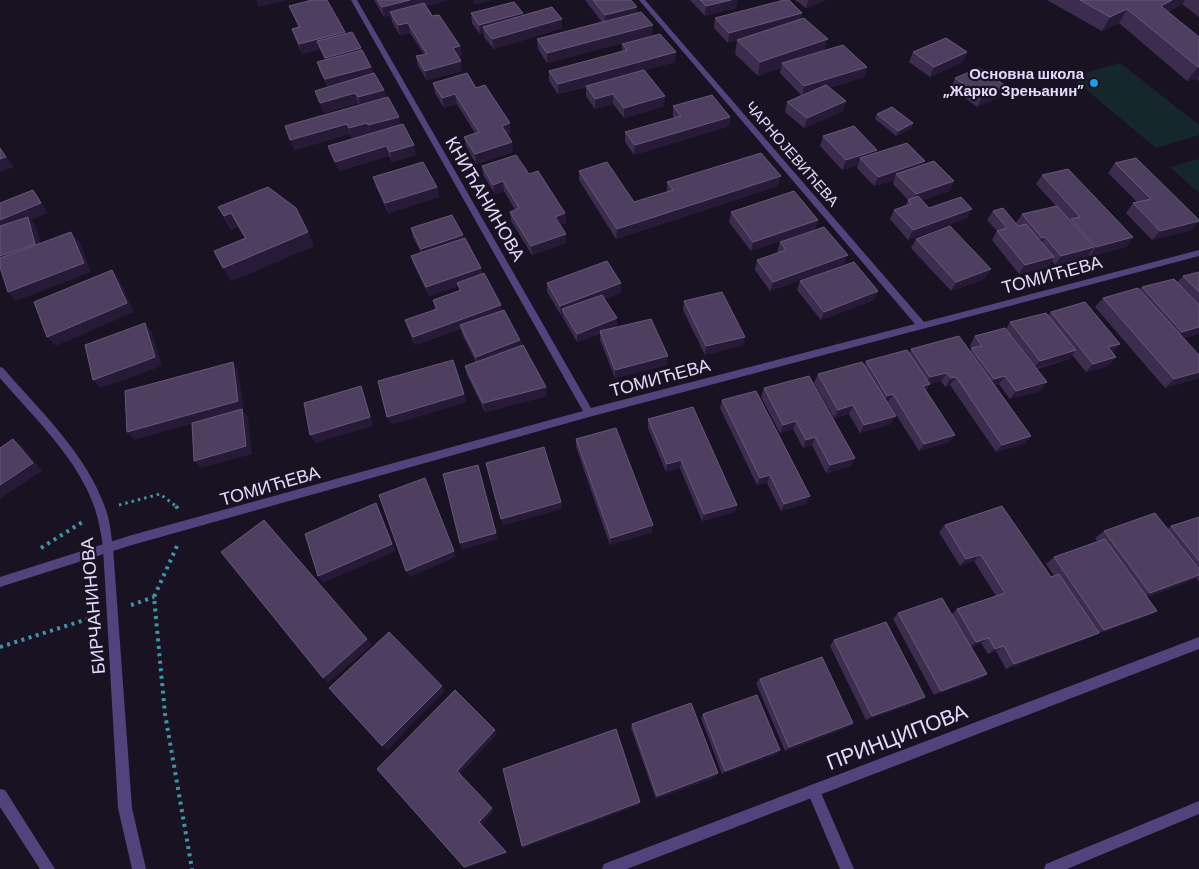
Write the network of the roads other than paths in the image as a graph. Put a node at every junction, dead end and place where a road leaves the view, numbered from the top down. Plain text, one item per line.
1 (354, 0) edge
2 (642, 0) edge
3 (1199, 253) edge
4 (922, 326) junction
5 (0, 372) edge
6 (589, 413) junction
7 (108, 548) junction
8 (0, 582) edge
9 (1199, 643) edge
10 (813, 791) junction
11 (0, 795) edge
12 (1199, 807) edge
13 (48, 869) edge
14 (139, 869) edge
15 (609, 869) edge
16 (847, 869) edge
17 (1051, 869) edge

1 - 6 street, КНИЋАНИНОВА
2 - 4 street, ЧАРНОЈЕВИЋЕВА
3 - 4 street, ТОМИЋЕВА
4 - 6 street, ТОМИЋЕВА
5 - 7 street, БИРЧАНИНОВА
6 - 7 street, ТОМИЋЕВА
7 - 8 street, ТОМИЋЕВА
7 - 14 street, БИРЧАНИНОВА
9 - 10 street, ПРИНЦИПОВА
10 - 15 street, ПРИНЦИПОВА
10 - 16 street
11 - 13 street
12 - 17 street

